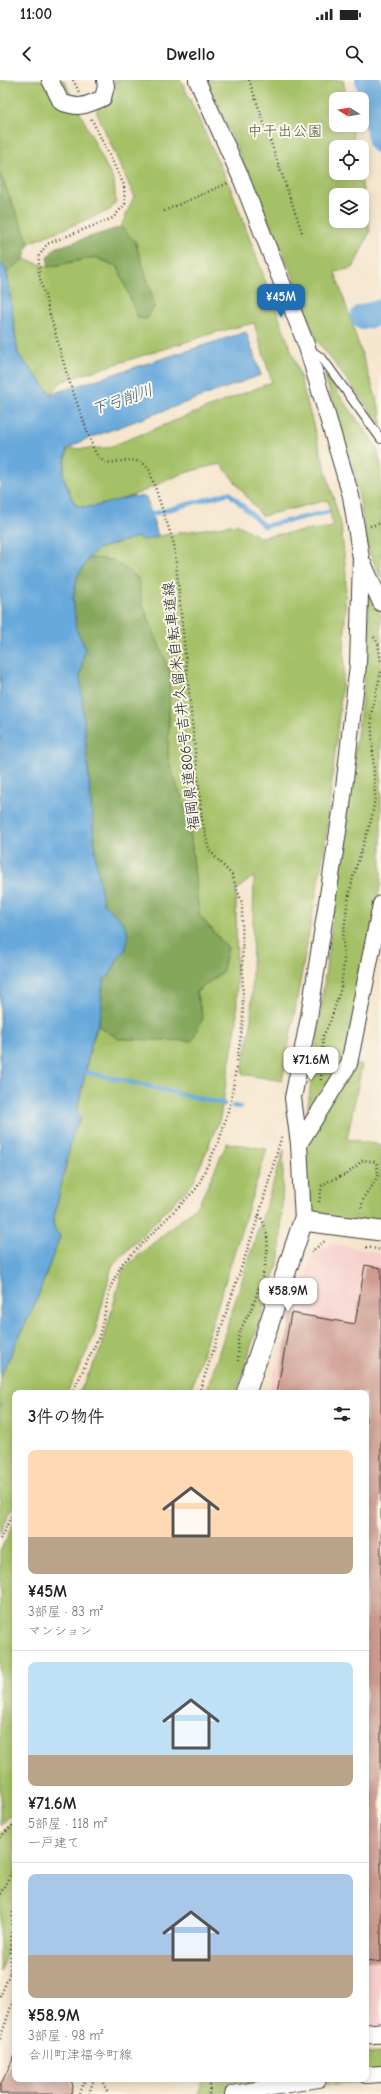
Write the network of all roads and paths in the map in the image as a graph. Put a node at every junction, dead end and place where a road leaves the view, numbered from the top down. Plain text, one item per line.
1 (50, 80) edge
2 (73, 80) edge
3 (105, 80) edge
4 (197, 80) edge
5 (249, 80) edge
6 (85, 106) junction
7 (241, 178) junction
8 (164, 211) dead end
9 (304, 235) dead end
10 (307, 347) junction
11 (381, 438) edge
12 (361, 558) junction
13 (381, 603) edge
14 (381, 672) edge
15 (381, 904) edge
16 (324, 1102) junction
17 (284, 1127) dead end
18 (299, 1144) junction
19 (319, 1202) dead end
20 (361, 1209) dead end
21 (259, 1214) junction
22 (303, 1221) junction
23 (381, 1231) edge
24 (327, 1240) dead end
25 (358, 1246) dead end
26 (381, 1250) edge
27 (309, 1254) dead end
28 (238, 1366) dead end
29 (73, 1390) edge
30 (200, 1390) edge
31 (247, 1390) edge
32 (12, 1515) edge
33 (0, 1539) edge
34 (12, 1826) edge
35 (0, 1837) edge
36 (12, 1872) edge
37 (0, 1894) edge
38 (12, 1933) edge
39 (12, 1968) edge
40 (10, 1973) junction
41 (0, 1997) edge
42 (12, 2004) edge
43 (381, 2033) edge
44 (369, 2034) edge
45 (0, 2039) edge
46 (381, 2074) edge
47 (369, 2075) edge
48 (84, 2082) edge
49 (93, 2082) edge
50 (104, 2082) edge
51 (213, 2082) edge
52 (301, 2082) edge
53 (80, 2094) edge
54 (89, 2094) edge
55 (108, 2094) edge
56 (209, 2094) edge
57 (232, 2094) edge

1 - 6 street
2 - 6 path, 福岡県道806号吉井久留米自転車道線
3 - 6 street
4 - 7 street
5 - 9 path
6 - 29 path, 福岡県道806号吉井久留米自転車道線
7 - 8 path
7 - 10 street
10 - 11 lane
10 - 12 street
12 - 13 street
12 - 18 street
14 - 16 path
15 - 16 street
16 - 18 street
17 - 21 path
18 - 22 street
19 - 20 path
21 - 28 path
21 - 30 path
22 - 23 street
22 - 31 street
24 - 27 path
25 - 26 path
32 - 33 path
34 - 35 path
36 - 37 path
38 - 40 path
39 - 40 path
40 - 41 path
42 - 45 path
43 - 44 street
46 - 47 street
48 - 53 path
49 - 54 path
50 - 55 path
51 - 56 path
52 - 57 street

